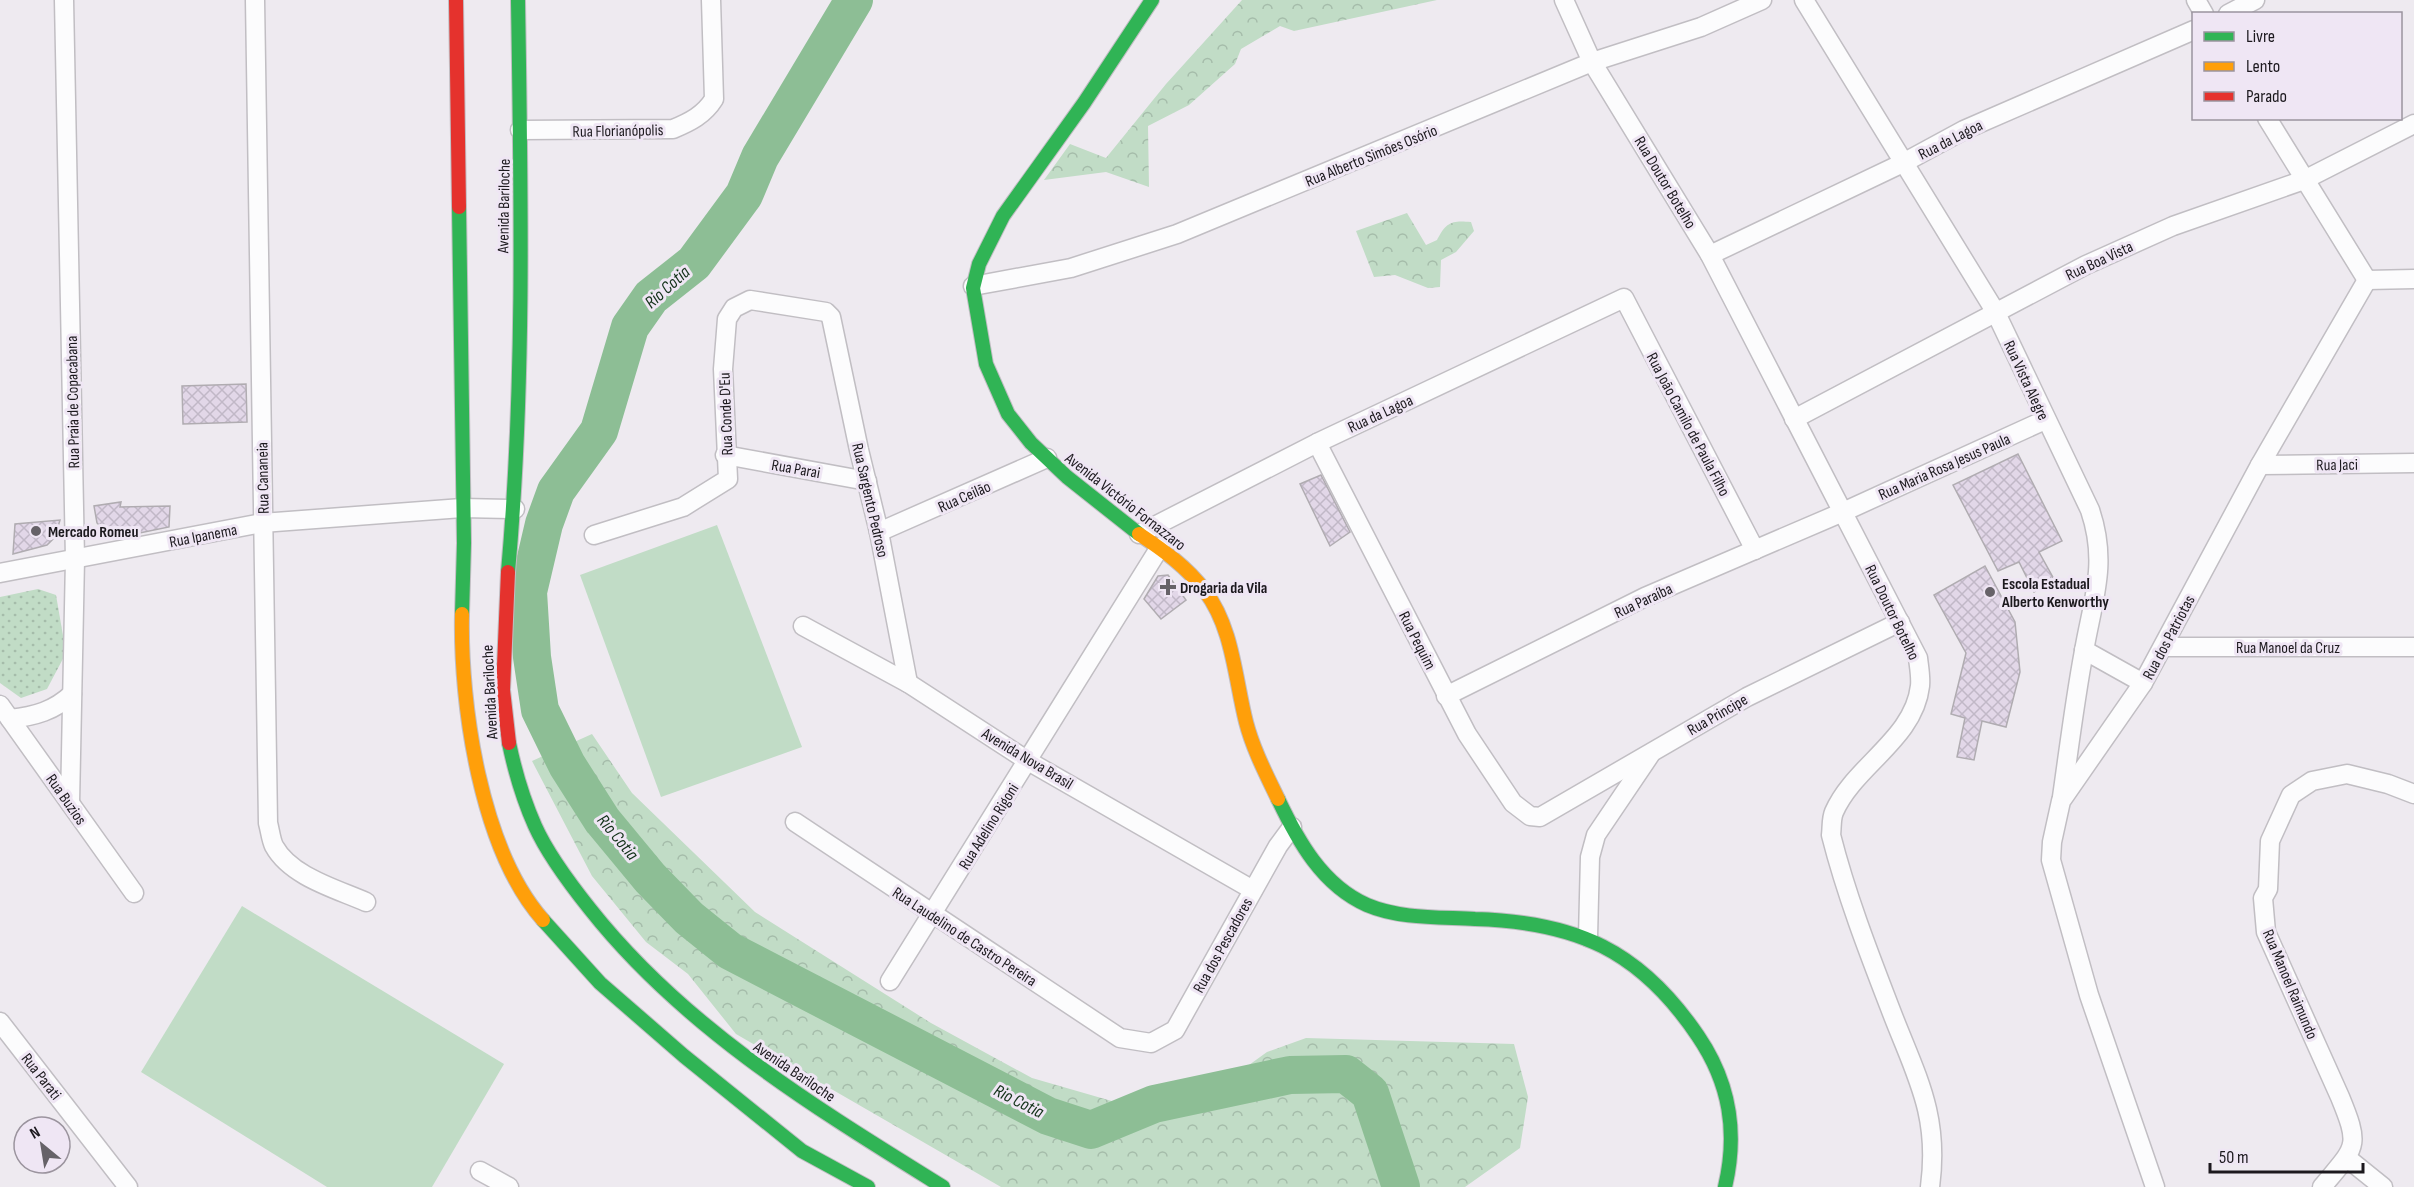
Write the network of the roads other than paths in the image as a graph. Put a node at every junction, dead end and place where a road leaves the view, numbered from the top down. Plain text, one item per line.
1 (64, 0) edge
2 (255, 0) edge
3 (456, 0) edge
4 (518, 0) edge
5 (711, 0) edge
6 (1152, 0) edge
7 (1564, 0) edge
8 (1762, 0) edge
9 (1804, 0) edge
10 (2255, 0) edge
11 (2232, 12) edge
12 (2192, 30) edge
13 (1592, 62) junction
14 (2268, 120) edge
15 (2414, 124) edge
16 (520, 130) junction
17 (1905, 162) junction
18 (2304, 180) junction
19 (1710, 255) junction
20 (2414, 279) edge
21 (2367, 280) junction
22 (973, 286) junction
23 (1624, 298) joint
24 (1995, 311) junction
25 (831, 317) joint
26 (1794, 419) junction
27 (2045, 420) junction
28 (1317, 443) junction
29 (725, 456) junction
30 (1047, 458) junction
31 (2414, 464) edge
32 (2260, 465) junction
33 (867, 481) junction
34 (462, 508) junction
35 (515, 509) junction
36 (1843, 512) junction
37 (262, 523) junction
38 (879, 532) junction
39 (1139, 534) junction
40 (594, 535) dead end
41 (1160, 547) junction
42 (1755, 550) junction
43 (75, 559) junction
44 (0, 573) edge
45 (1900, 622) junction
46 (803, 626) dead end
47 (2414, 647) edge
48 (2163, 648) junction
49 (2084, 650) junction
50 (908, 683) junction
51 (2143, 683) junction
52 (72, 694) junction
53 (1446, 696) junction
54 (5, 712) edge
55 (1653, 752) junction
56 (1028, 761) junction
57 (2414, 795) edge
58 (2061, 801) junction
59 (70, 803) junction
60 (1540, 817) joint
61 (795, 822) dead end
62 (1292, 827) junction
63 (1253, 890) junction
64 (134, 893) dead end
65 (366, 902) dead end
66 (933, 915) junction
67 (1588, 937) junction
68 (890, 981) dead end
69 (0, 1022) edge
70 (1139, 1043) joint
71 (802, 1151) junction
72 (2346, 1158) junction
73 (480, 1171) dead end
74 (128, 1187) edge
75 (508, 1187) edge
76 (835, 1187) edge
77 (868, 1187) edge
78 (943, 1187) edge
79 (1725, 1187) edge
80 (1930, 1187) edge
81 (2155, 1187) edge
82 (2322, 1187) edge
83 (2383, 1187) edge

1 - 43 street, Rua Praia de Copacabana
2 - 37 street, Rua Cananeia
3 - 34 main road, Avenida Bariloche
4 - 16 main road, Avenida Bariloche
5 - 16 street, Rua Florianópolis
6 - 22 main road, Avenida Victório Fornazzaro
7 - 13 street, Rua Doutor Botelho
8 - 13 street, Rua Alberto Simões Osório
9 - 17 street, Rua Vista Alegre
10 - 11 street
12 - 17 street, Rua da Lagoa
13 - 19 street, Rua Doutor Botelho
13 - 22 street, Rua Alberto Simões Osório
14 - 18 street
15 - 18 street, Rua Boa Vista
16 - 35 main road, Avenida Bariloche
17 - 19 street, Rua da Lagoa
17 - 24 street, Rua Vista Alegre
18 - 21 street
18 - 24 street, Rua Boa Vista
19 - 26 street, Rua Doutor Botelho
20 - 21 street
21 - 32 street, Rua dos Patriotas
22 - 30 main road, Avenida Victório Fornazzaro
23 - 28 street, Rua da Lagoa
23 - 42 street, Rua João Camilo de Paula Filho
24 - 26 street, Rua Boa Vista
24 - 27 street, Rua Vista Alegre
25 - 29 street, Rua Conde D'Eu
25 - 33 street, Rua Sargento Pedroso
26 - 36 street, Rua Doutor Botelho
27 - 36 street, Rua Maria Rosa Jesus Paula
27 - 49 street, Rua Vista Alegre
28 - 39 street, Rua da Lagoa
28 - 53 street, Rua Pequim
29 - 33 street, Rua Parai
29 - 40 street, Rua Conde D'Eu
30 - 38 street, Rua Ceilão
30 - 39 main road, Avenida Victório Fornazzaro
31 - 32 street, Rua Jaci
32 - 48 street, Rua dos Patriotas
33 - 38 street, Rua Sargento Pedroso
34 - 35 street, Rua Ipanema
34 - 37 street, Rua Ipanema
34 - 71 main road, Avenida Bariloche
35 - 78 main road, Avenida Bariloche
36 - 42 street, Rua Paraíba
36 - 45 street, Rua Doutor Botelho
37 - 43 street, Rua Ipanema
37 - 65 street, Rua Cananeia
38 - 50 street, Rua Sargento Pedroso
39 - 41 main road, Avenida Victório Fornazzaro
41 - 56 street, Rua Adelino Rigoni
41 - 62 main road, Avenida Victório Fornazzaro
42 - 53 street, Rua Paraíba
43 - 44 street, Rua Ipanema
43 - 52 street, Rua Praia de Copacabana
45 - 55 street, Rua Principe
45 - 80 street, Rua Doutor Botelho
46 - 50 street, Avenida Nova Brasil
47 - 48 street, Rua Manoel da Cruz
48 - 51 street, Rua dos Patriotas
49 - 51 street
49 - 58 street, Rua Vista Alegre
50 - 56 street, Avenida Nova Brasil
51 - 58 street, Rua dos Patriotas
52 - 54 street
52 - 59 street, Rua Praia de Copacabana
53 - 60 street, Rua Pequim
54 - 59 street, Rua Buzios
55 - 60 street, Rua Principe
55 - 67 street
56 - 63 street, Avenida Nova Brasil
56 - 66 street, Rua Adelino Rigoni
57 - 72 street, Rua Manoel Raimundo
58 - 81 street, Rua dos Patriotas
59 - 64 street, Rua Buzios
61 - 66 street, Rua Laudelino de Castro Pereira
62 - 63 street, Rua dos Pescadores
62 - 67 main road, Avenida Victório Fornazzaro
63 - 70 street, Rua dos Pescadores
66 - 68 street, Rua Adelino Rigoni
66 - 70 street, Rua Laudelino de Castro Pereira
67 - 79 main road, Avenida Victório Fornazzaro
69 - 74 street, Rua Parati
71 - 76 main road
71 - 77 main road, Avenida Bariloche
72 - 82 street
72 - 83 street
73 - 75 street

